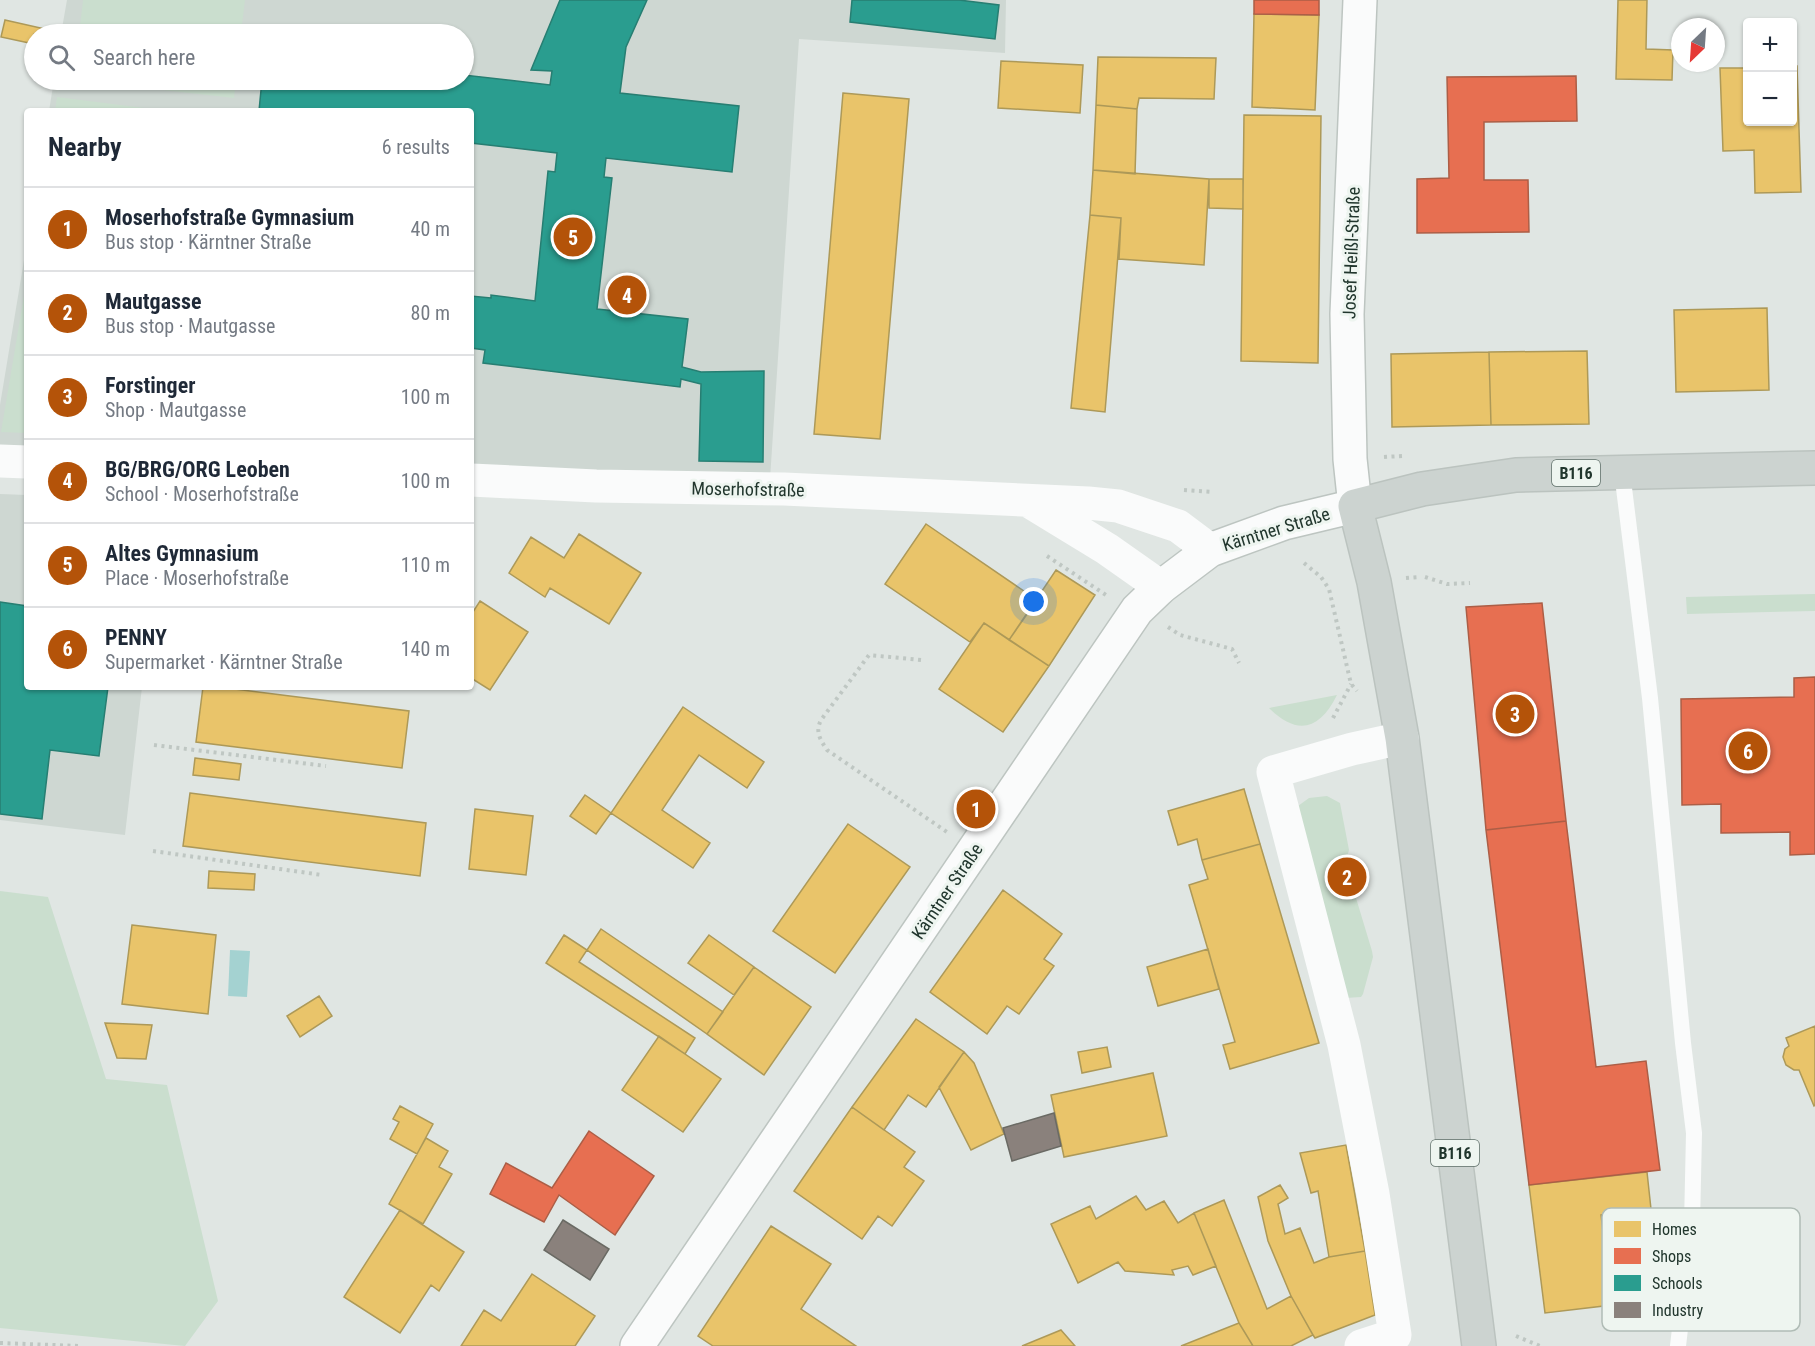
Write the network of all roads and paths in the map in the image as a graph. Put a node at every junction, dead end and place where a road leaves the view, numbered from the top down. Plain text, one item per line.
1 (1360, 0) edge
2 (0, 461) edge
3 (24, 462) edge
4 (1815, 468) edge
5 (1622, 472) junction
6 (474, 480) edge
7 (1026, 500) junction
8 (1355, 506) junction
9 (1210, 550) junction
10 (1304, 563) dead end
11 (1425, 577) dead end
12 (1470, 583) dead end
13 (1161, 586) junction
14 (1174, 618) dead end
15 (1162, 631) dead end
16 (921, 660) dead end
17 (1351, 684) dead end
18 (1402, 738) junction
19 (154, 745) dead end
20 (326, 766) dead end
21 (951, 835) dead end
22 (153, 851) dead end
23 (322, 875) dead end
24 (1692, 1208) edge
25 (1680, 1331) edge
26 (1516, 1336) dead end
27 (0, 1342) edge
28 (79, 1346) edge
29 (637, 1346) edge
30 (1361, 1346) edge
31 (1479, 1346) edge
32 (1540, 1346) edge
33 (1678, 1346) edge

1 - 8 street, Josef Heißl-Straße
2 - 3 street
4 - 5 main road, B116
5 - 8 main road, B116
5 - 24 lane
6 - 7 street, Moserhofstraße
7 - 9 street, Moserhofstraße
7 - 13 street, Moserhofstraße
8 - 9 street, Kärntner Straße
8 - 18 main road, B116
9 - 13 street, Kärntner Straße
10 - 17 path
11 - 12 path
13 - 29 street, Kärntner Straße
14 - 15 path
16 - 21 path
18 - 30 street
18 - 31 main road, B116
19 - 20 path
22 - 23 path
25 - 33 lane
26 - 32 path
27 - 28 path

